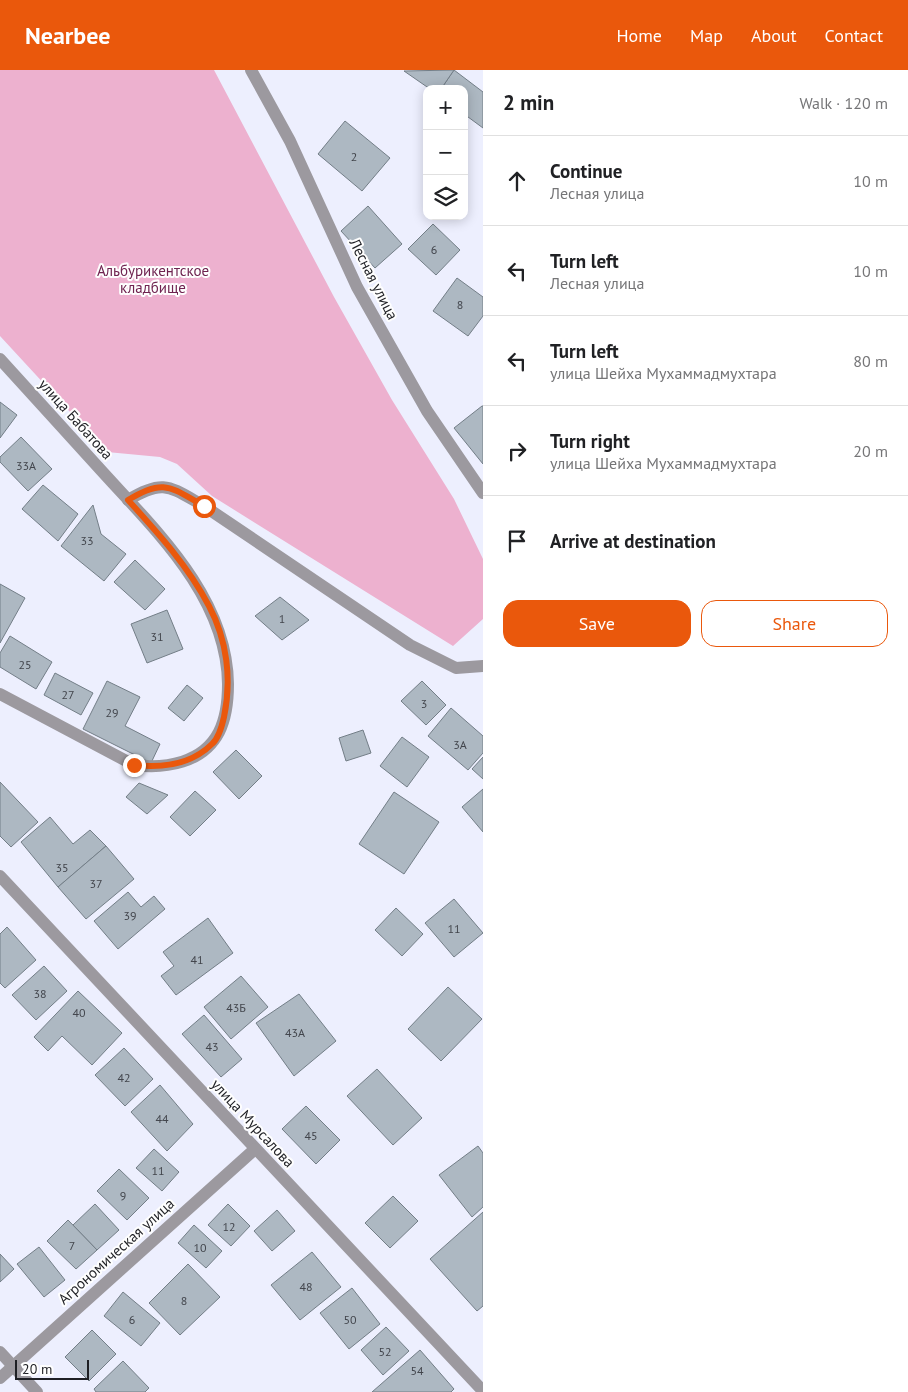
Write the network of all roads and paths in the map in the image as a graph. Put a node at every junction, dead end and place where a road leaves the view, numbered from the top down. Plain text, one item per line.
1 (251, 70) edge
2 (0, 359) edge
3 (483, 493) edge
4 (128, 500) junction
5 (483, 666) edge
6 (0, 694) edge
7 (0, 876) edge
8 (255, 1149) junction
9 (0, 1352) edge
10 (13, 1366) junction
11 (0, 1378) edge
12 (483, 1391) edge
13 (37, 1392) edge

1 - 3 street, Лесная улица
2 - 4 street, улица Бабатова
4 - 5 street
4 - 6 street, улица Бабатова
7 - 8 street, улица Мурсалова
8 - 10 street, Агрономическая улица
8 - 12 street, улица Мурсалова
9 - 10 street
10 - 11 street, Агрономическая улица
10 - 13 street

